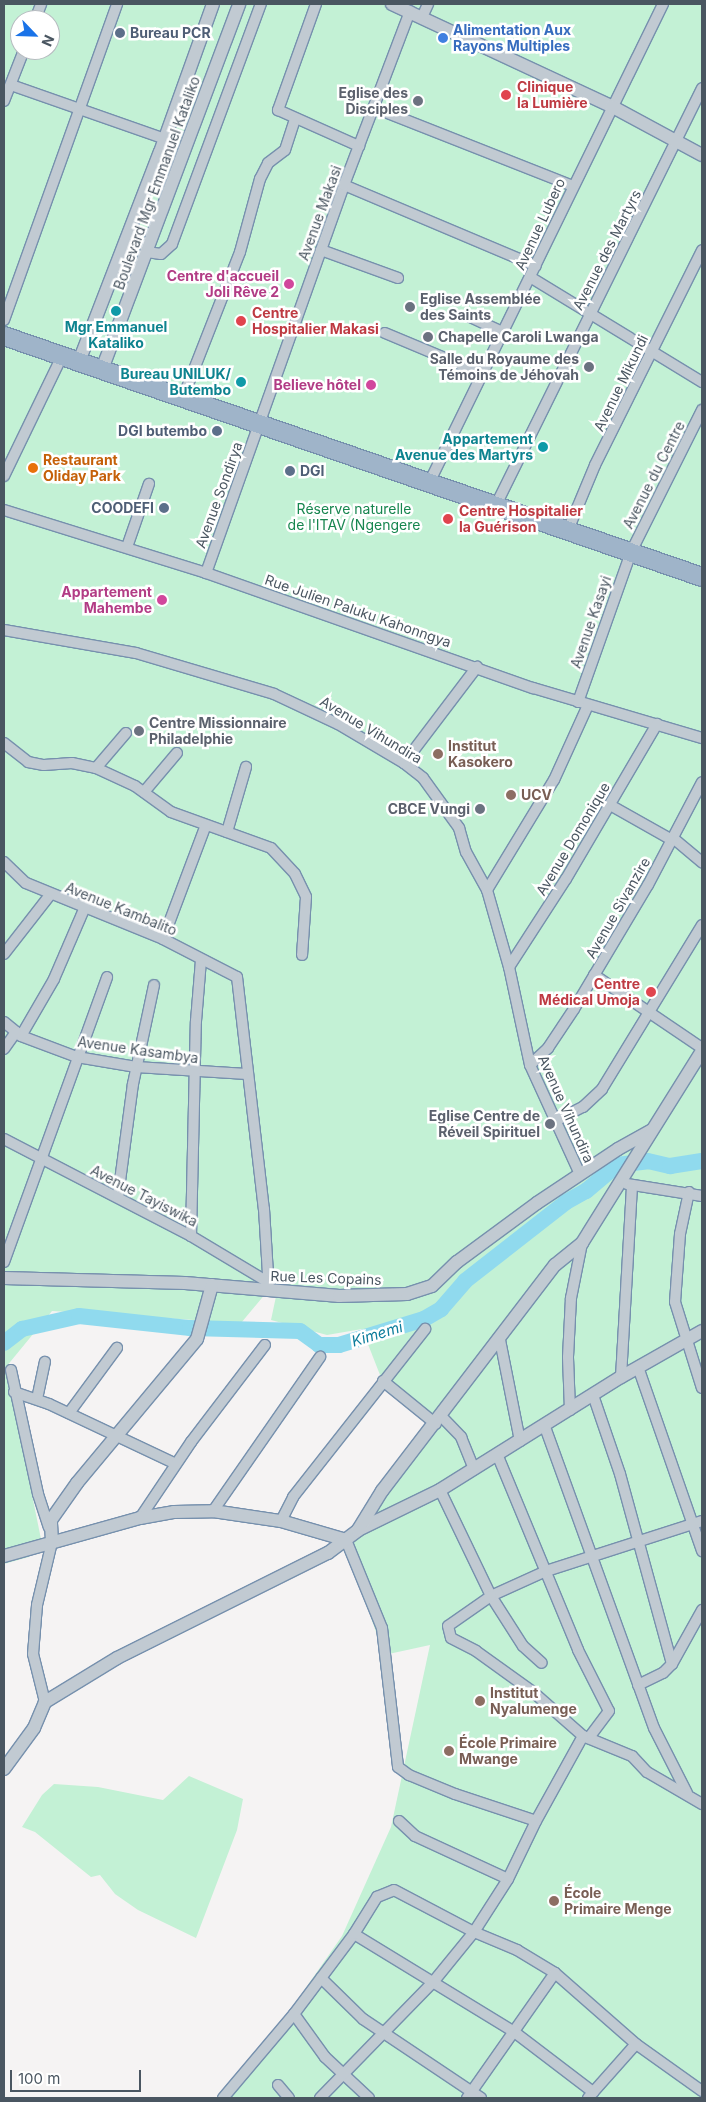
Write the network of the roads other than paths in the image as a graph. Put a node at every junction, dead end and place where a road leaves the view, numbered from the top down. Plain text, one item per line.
1 (117, 4) edge
2 (213, 4) edge
3 (240, 4) edge
4 (261, 4) edge
5 (316, 4) edge
6 (392, 4) edge
7 (428, 4) edge
8 (663, 4) edge
9 (416, 14) junction
10 (21, 60) edge
11 (12, 85) junction
12 (702, 88) edge
13 (4, 101) edge
14 (611, 106) junction
15 (79, 108) junction
16 (375, 108) junction
17 (295, 120) junction
18 (165, 139) junction
19 (677, 141) junction
20 (359, 146) junction
21 (702, 155) edge
22 (344, 185) junction
23 (573, 186) junction
24 (321, 250) junction
25 (702, 250) edge
26 (147, 252) junction
27 (536, 266) junction
28 (530, 277) junction
29 (398, 278) dead end
30 (592, 312) junction
31 (468, 316) dead end
32 (4, 320) edge
33 (503, 332) junction
34 (385, 334) dead end
35 (4, 336) edge
36 (653, 350) junction
37 (69, 361) junction
38 (101, 372) junction
39 (483, 374) junction
40 (702, 382) edge
41 (182, 400) junction
42 (702, 410) edge
43 (258, 426) junction
44 (4, 476) edge
45 (429, 483) junction
46 (149, 484) dead end
47 (496, 505) junction
48 (4, 510) edge
49 (568, 530) junction
50 (126, 547) junction
51 (630, 552) junction
52 (206, 573) junction
53 (702, 577) edge
54 (4, 630) edge
55 (477, 667) junction
56 (583, 704) junction
57 (657, 724) junction
58 (126, 733) dead end
59 (702, 738) edge
60 (4, 743) edge
61 (177, 753) dead end
62 (404, 763) junction
63 (246, 767) dead end
64 (96, 768) junction
65 (702, 782) edge
66 (144, 792) junction
67 (610, 805) junction
68 (205, 827) junction
69 (227, 832) junction
70 (672, 839) junction
71 (702, 862) edge
72 (4, 863) edge
73 (486, 890) junction
74 (50, 895) junction
75 (85, 907) junction
76 (702, 925) edge
77 (163, 939) junction
78 (4, 954) edge
79 (302, 955) dead end
80 (201, 960) junction
81 (510, 967) junction
82 (594, 975) junction
83 (107, 976) dead end
84 (154, 984) dead end
85 (649, 1009) junction
86 (4, 1022) edge
87 (18, 1034) junction
88 (4, 1049) edge
89 (702, 1049) edge
90 (77, 1057) junction
91 (530, 1065) junction
92 (136, 1067) junction
93 (195, 1073) junction
94 (248, 1074) junction
95 (557, 1120) junction
96 (651, 1131) junction
97 (4, 1140) edge
98 (40, 1160) junction
99 (580, 1174) junction
100 (626, 1180) junction
101 (688, 1192) junction
102 (118, 1196) junction
103 (702, 1196) edge
104 (192, 1236) junction
105 (582, 1243) junction
106 (4, 1262) edge
107 (4, 1278) edge
108 (212, 1285) junction
109 (269, 1286) junction
110 (425, 1329) dead end
111 (702, 1331) edge
112 (500, 1340) junction
113 (685, 1340) junction
114 (264, 1345) dead end
115 (117, 1348) dead end
116 (320, 1356) dead end
117 (45, 1362) dead end
118 (638, 1367) junction
119 (11, 1370) dead end
120 (621, 1377) junction
121 (383, 1381) junction
122 (702, 1388) edge
123 (14, 1392) junction
124 (593, 1395) junction
125 (37, 1399) junction
126 (570, 1410) junction
127 (69, 1413) junction
128 (439, 1420) junction
129 (544, 1427) junction
130 (116, 1437) junction
131 (520, 1441) junction
132 (497, 1454) junction
133 (176, 1464) junction
134 (474, 1469) junction
135 (440, 1490) junction
136 (214, 1511) junction
137 (140, 1518) junction
138 (281, 1521) junction
139 (698, 1523) edge
140 (49, 1528) junction
141 (358, 1530) junction
142 (346, 1540) junction
143 (52, 1542) junction
144 (638, 1542) junction
145 (702, 1551) edge
146 (4, 1556) edge
147 (592, 1557) junction
148 (546, 1571) junction
149 (491, 1596) junction
150 (702, 1610) edge
151 (542, 1663) dead end
152 (672, 1664) junction
153 (638, 1685) junction
154 (45, 1702) junction
155 (586, 1737) junction
156 (4, 1769) edge
157 (687, 1793) junction
158 (702, 1804) edge
159 (399, 1821) dead end
160 (536, 1821) junction
161 (508, 1879) junction
162 (474, 1932) junction
163 (354, 1934) junction
164 (555, 1973) junction
165 (321, 1978) junction
166 (434, 1981) junction
167 (294, 2014) junction
168 (513, 2031) junction
169 (383, 2034) junction
170 (636, 2044) junction
171 (345, 2075) junction
172 (278, 2085) dead end
173 (702, 2091) edge
174 (590, 2095) edge
175 (474, 2096) edge
176 (224, 2098) edge
177 (288, 2098) edge
178 (320, 2098) edge
179 (369, 2098) edge

1 - 15 street
2 - 18 street, Boulevard Mgr Emmanuel Kataliko
3 - 26 street, Boulevard Mgr Emmanuel Kataliko
4 - 26 street
5 - 17 street
6 - 9 street
7 - 9 street, Avenue Makasi
8 - 14 street, Avenue Lubero
9 - 14 street
9 - 16 street, Avenue Makasi
10 - 11 street
11 - 13 street
11 - 15 street
12 - 19 street, Avenue des Martyrs
14 - 19 street
14 - 23 street, Avenue Lubero
15 - 18 street
15 - 32 street
16 - 20 street, Avenue Makasi
16 - 23 street
17 - 20 street
17 - 41 street
18 - 37 street, Boulevard Mgr Emmanuel Kataliko
19 - 21 street
19 - 30 street, Avenue des Martyrs
20 - 22 street, Avenue Makasi
22 - 24 street, Avenue Makasi
22 - 27 street
23 - 27 street, Avenue Lubero
24 - 29 street
24 - 43 street, Avenue Makasi
25 - 36 street, Avenue Mikundi
26 - 38 street, Boulevard Mgr Emmanuel Kataliko
27 - 28 street, Avenue Lubero
28 - 30 street
28 - 33 street, Avenue Lubero
30 - 36 street
30 - 47 street, Avenue des Martyrs
31 - 33 street
33 - 39 street, Avenue Lubero
34 - 39 street
35 - 37 highway
36 - 40 street
36 - 49 street, Avenue Mikundi
37 - 38 highway
37 - 44 street
38 - 41 highway
39 - 45 street, Avenue Lubero
41 - 43 highway
42 - 51 street, Avenue du Centre
43 - 45 highway
43 - 52 street, Avenue Sondirya
45 - 47 highway
46 - 50 street
47 - 49 highway
48 - 50 street, Rue Julien Paluku Kahonngya
49 - 51 highway
50 - 52 street, Rue Julien Paluku Kahonngya
51 - 53 highway
51 - 56 street, Avenue Kasayi
52 - 55 street, Rue Julien Paluku Kahonngya
54 - 62 street, Avenue Vihundira
55 - 56 street, Rue Julien Paluku Kahonngya
55 - 62 street
56 - 57 street, Rue Julien Paluku Kahonngya
56 - 73 street, Avenue Kasayi
57 - 59 street, Rue Julien Paluku Kahonngya
57 - 67 street, Avenue Domonique
58 - 64 street
60 - 64 street
61 - 66 street
62 - 73 street, Avenue Vihundira
63 - 69 street
64 - 66 street
65 - 70 street, Avenue Sivanzire
66 - 68 street
67 - 70 street
67 - 81 street, Avenue Domonique
68 - 69 street
68 - 77 street
69 - 79 street
70 - 71 street
70 - 82 street, Avenue Sivanzire
72 - 74 street, Avenue Kambalito
73 - 81 street, Avenue Vihundira
74 - 75 street, Avenue Kambalito
74 - 78 street
75 - 77 street, Avenue Kambalito
75 - 87 street
76 - 85 street
77 - 80 street, Avenue Kambalito
80 - 93 street
80 - 94 street, Avenue Kambalito
81 - 91 street, Avenue Vihundira
82 - 85 street
82 - 91 street, Avenue Sivanzire
83 - 90 street
84 - 92 street
85 - 89 street
85 - 95 street
86 - 87 street, Avenue Kasambya
87 - 88 street
87 - 90 street, Avenue Kasambya
89 - 96 street, Rue Les Copains
90 - 92 street, Avenue Kasambya
90 - 98 street
91 - 95 street, Avenue Vihundira
92 - 93 street, Avenue Kasambya
92 - 102 street
93 - 94 street, Avenue Kasambya
93 - 104 street
94 - 109 street
95 - 99 street, Avenue Vihundira
96 - 99 street, Rue Les Copains
96 - 100 street
97 - 98 street, Avenue Tayiswika
98 - 102 street, Avenue Tayiswika
98 - 106 street
99 - 109 street, Rue Les Copains
100 - 101 street
100 - 105 street
100 - 120 street
101 - 103 street
101 - 113 street
102 - 104 street, Avenue Tayiswika
104 - 109 street, Avenue Tayiswika
105 - 112 street
105 - 126 street
107 - 108 street, Rue Les Copains
108 - 109 street, Rue Les Copains
108 - 130 street
110 - 121 street
111 - 113 street
112 - 128 street
112 - 131 street
113 - 118 street
113 - 122 street
114 - 133 street
115 - 127 street
116 - 136 street
117 - 125 street
118 - 120 street
118 - 139 street
119 - 123 street
120 - 124 street
121 - 128 street
121 - 138 street
123 - 125 street
123 - 140 street
124 - 126 street
124 - 144 street
125 - 127 street
126 - 129 street
127 - 130 street
128 - 134 street
128 - 141 street
129 - 131 street
129 - 147 street
130 - 133 street
130 - 140 street
131 - 132 street
132 - 134 street
132 - 148 street
133 - 137 street
134 - 135 street
135 - 141 street
135 - 149 street
136 - 137 street
136 - 138 street
137 - 143 street
138 - 142 street
139 - 144 street
139 - 145 street
140 - 143 street
141 - 142 street
142 - 154 street
142 - 160 street
143 - 146 street
143 - 154 street
144 - 147 street
144 - 152 street
147 - 148 street
147 - 153 street
148 - 149 street
148 - 155 street
149 - 151 street
149 - 155 street
150 - 152 street
152 - 153 street
153 - 157 street
154 - 156 street
155 - 157 street
155 - 160 street
157 - 158 street
159 - 161 street
160 - 161 street
161 - 162 street
162 - 163 street
162 - 164 street
162 - 166 street
163 - 165 street
163 - 166 street
164 - 168 street
164 - 170 street
165 - 167 street
165 - 169 street
166 - 168 street
166 - 169 street
167 - 171 street
167 - 176 street
168 - 174 street
168 - 175 street
169 - 171 street
169 - 175 street
170 - 173 street
170 - 174 street
171 - 178 street
171 - 179 street
172 - 177 street

